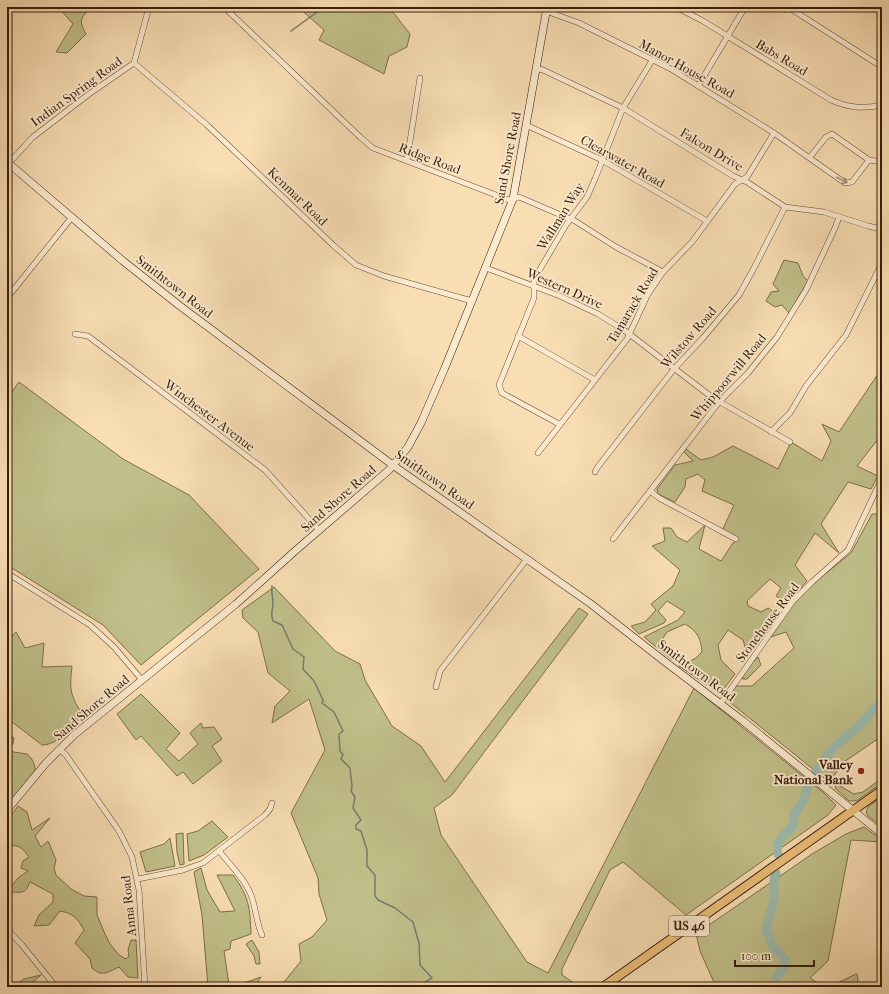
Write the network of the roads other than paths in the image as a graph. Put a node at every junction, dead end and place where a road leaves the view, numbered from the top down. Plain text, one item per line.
1 (149, 7) edge
2 (224, 7) edge
3 (676, 7) edge
4 (745, 7) edge
5 (788, 7) edge
6 (546, 9) edge
7 (727, 37) junction
8 (653, 59) junction
9 (134, 63) junction
10 (536, 68) junction
11 (882, 68) edge
12 (420, 78) dead end
13 (698, 86) junction
14 (882, 105) edge
15 (623, 108) junction
16 (526, 125) junction
17 (774, 132) junction
18 (810, 157) junction
19 (407, 160) junction
20 (602, 160) junction
21 (869, 160) junction
22 (8, 162) edge
23 (882, 162) edge
24 (742, 180) junction
25 (513, 199) junction
26 (785, 208) junction
27 (72, 217) junction
28 (839, 217) junction
29 (570, 220) junction
30 (707, 221) junction
31 (882, 229) edge
32 (882, 262) edge
33 (486, 268) junction
34 (663, 272) junction
35 (534, 285) junction
36 (7, 298) edge
37 (472, 301) junction
38 (75, 334) dead end
39 (630, 335) junction
40 (518, 336) junction
41 (674, 369) junction
42 (595, 380) junction
43 (719, 402) junction
44 (560, 424) junction
45 (771, 432) junction
46 (790, 442) dead end
47 (538, 453) dead end
48 (394, 466) junction
49 (595, 472) dead end
50 (882, 478) edge
51 (650, 491) junction
52 (319, 530) junction
53 (612, 538) dead end
54 (736, 539) dead end
55 (528, 559) junction
56 (7, 573) edge
57 (142, 680) junction
58 (436, 687) dead end
59 (721, 703) junction
60 (59, 749) junction
61 (882, 790) edge
62 (272, 803) dead end
63 (7, 810) edge
64 (854, 810) junction
65 (882, 834) edge
66 (220, 852) junction
67 (138, 879) junction
68 (7, 929) edge
69 (262, 935) dead end
70 (56, 987) edge
71 (145, 987) edge
72 (603, 987) edge

1 - 9 street, Indian Spring Road
2 - 19 street, Ridge Road
3 - 7 street, Babs Road
4 - 7 street
5 - 11 street
6 - 8 street, Manor House Road
6 - 10 street, Sand Shore Road
7 - 13 street
7 - 14 street, Babs Road
8 - 13 street, Manor House Road
8 - 15 street, Wallman Way
9 - 22 street, Indian Spring Road
9 - 37 street, Kenmar Road
10 - 15 street, Falcon Drive
10 - 16 street, Sand Shore Road
12 - 19 street
13 - 17 street, Manor House Road
15 - 20 street, Wallman Way
15 - 24 street, Falcon Drive
16 - 20 street, Clearwater Road
16 - 25 street, Sand Shore Road
17 - 18 street, Manor House Road
17 - 24 street, Tamarack Road
18 - 21 street
18 -> 21 street, Manor House Road
19 - 25 street, Ridge Road
20 - 29 street, Wallman Way
20 - 30 street, Clearwater Road
21 - 23 street
22 - 27 street, Smithtown Road
24 - 26 street, Falcon Drive
24 - 30 street, Tamarack Road
25 - 29 street, Ridge Road
25 - 33 street, Sand Shore Road
26 - 28 street, Falcon Drive
26 - 41 street, Wilstow Road
27 - 36 street
27 - 48 street, Smithtown Road
28 - 31 street, Falcon Drive
28 - 43 street, Whippoorwill Road
29 - 34 street, Ridge Road
29 - 35 street, Wallman Way
30 - 34 street, Tamarack Road
32 - 45 street
33 - 35 street, Western Drive
33 - 37 street, Sand Shore Road
34 - 39 street, Tamarack Road
35 - 39 street, Western Drive
35 - 40 street, Wallman Way
37 - 48 street, Sand Shore Road
38 - 52 street, Winchester Avenue
39 - 41 street, Western Drive
39 - 42 street, Tamarack Road
40 - 42 street
40 - 44 street, Wallman Way
41 - 43 street, Western Drive
41 - 49 street, Wilstow Road
42 - 44 street, Tamarack Road
43 - 45 street, Western Drive
43 - 51 street, Whippoorwill Road
44 - 47 street, Tamarack Road
45 - 46 street, Western Drive
48 - 52 street, Sand Shore Road
48 - 55 street, Smithtown Road
50 - 59 street, Stonehouse Road
51 - 53 street, Whippoorwill Road
51 - 54 street
52 - 57 street, Sand Shore Road
55 - 58 street
55 - 59 street, Smithtown Road
56 - 57 street
57 - 60 street, Sand Shore Road
59 - 64 street, Smithtown Road
60 - 63 street, Sand Shore Road
60 - 67 street, Anna Road
61 - 64 main road, US 46
62 - 66 street
64 - 65 street, Smithtown Road
64 - 72 main road, US 46
66 - 67 street
66 - 69 street
67 - 71 street, Anna Road
68 - 70 street

